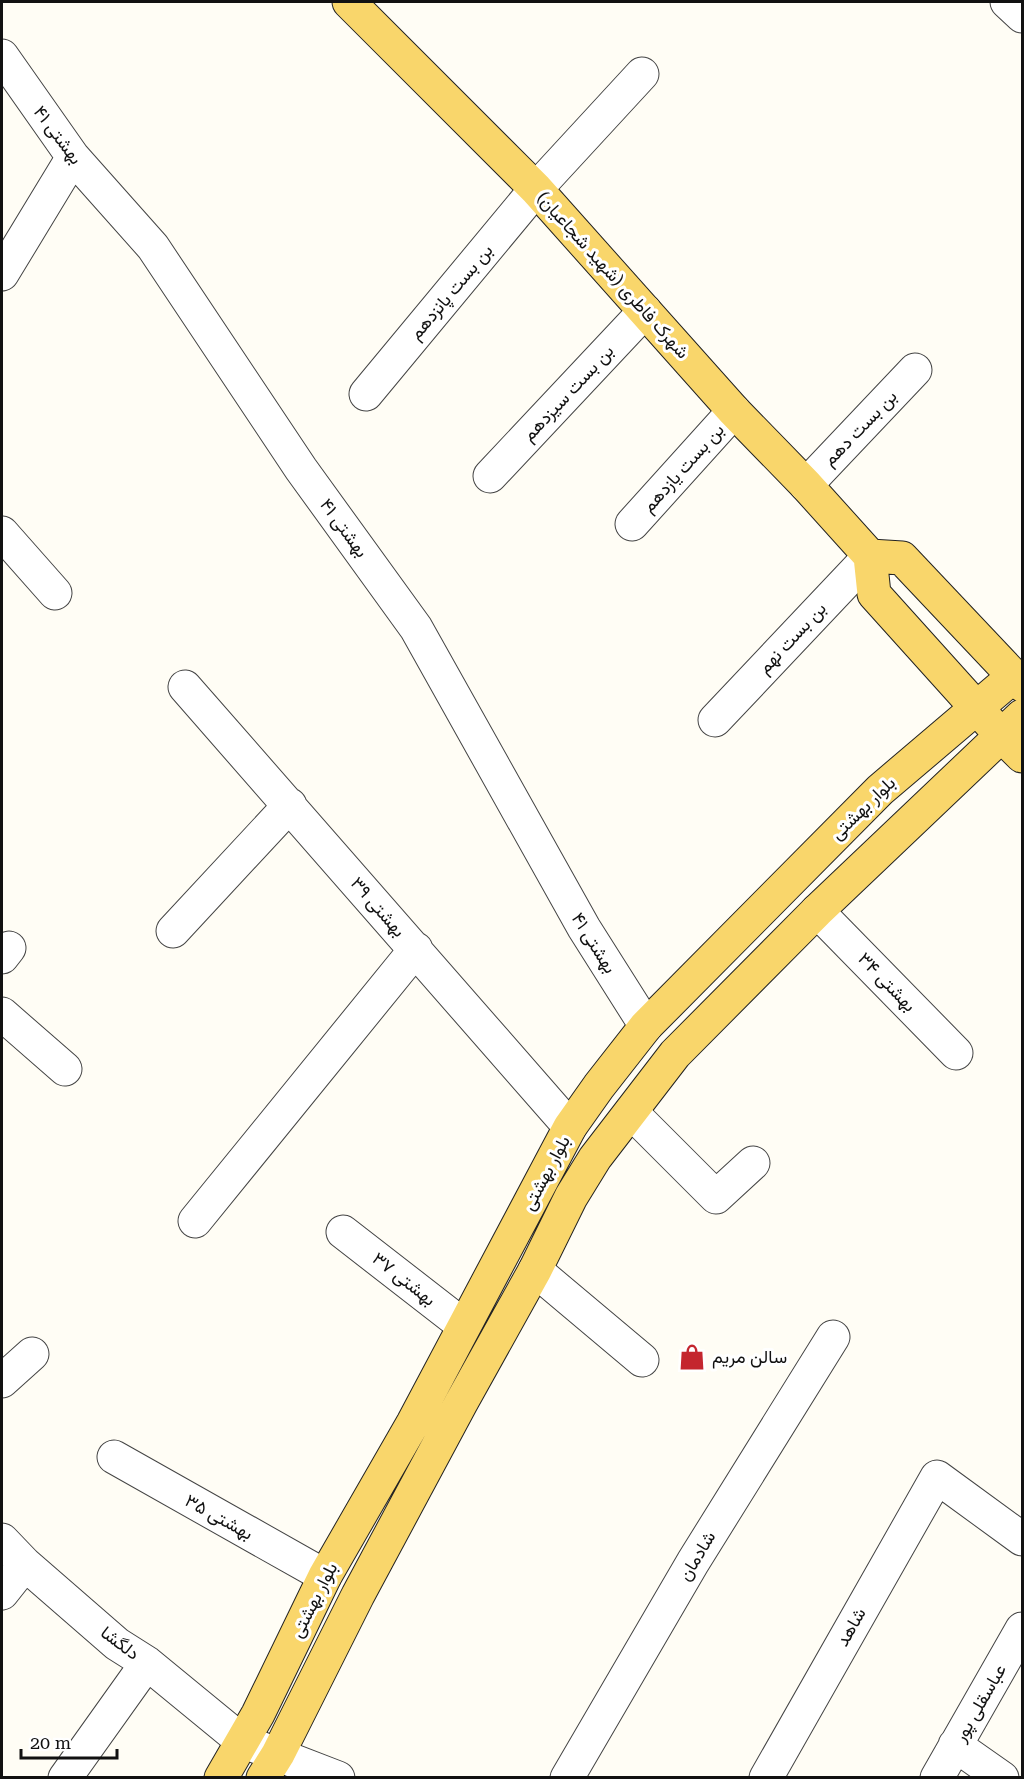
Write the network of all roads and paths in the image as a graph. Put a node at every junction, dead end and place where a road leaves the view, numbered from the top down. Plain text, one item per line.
1 (349, 2) edge
2 (1007, 2) edge
3 (1023, 16) edge
4 (2, 56) edge
5 (642, 74) dead end
6 (73, 157) junction
7 (536, 189) junction
8 (2, 274) edge
9 (645, 311) junction
10 (915, 370) dead end
11 (366, 394) dead end
12 (734, 411) junction
13 (490, 476) dead end
14 (806, 485) junction
15 (632, 524) dead end
16 (2, 533) edge
17 (870, 556) junction
18 (55, 593) dead end
19 (1020, 677) edge
20 (185, 687) dead end
21 (977, 707) junction
22 (715, 720) dead end
23 (1015, 736) edge
24 (290, 805) junction
25 (817, 911) junction
26 (173, 931) dead end
27 (416, 949) junction
28 (2, 1014) edge
29 (646, 1026) junction
30 (957, 1053) dead end
31 (64, 1069) dead end
32 (631, 1112) junction
33 (570, 1127) junction
34 (753, 1163) dead end
35 (195, 1221) dead end
36 (343, 1232) dead end
37 (535, 1270) junction
38 (464, 1326) junction
39 (833, 1337) dead end
40 (32, 1354) dead end
41 (642, 1360) dead end
42 (2, 1381) edge
43 (114, 1457) dead end
44 (1023, 1539) edge
45 (2, 1540) edge
46 (25, 1564) junction
47 (325, 1576) junction
48 (2, 1593) edge
49 (1023, 1629) edge
50 (147, 1663) junction
51 (242, 1741) junction
52 (955, 1745) junction
53 (270, 1766) edge
54 (65, 1778) edge
55 (221, 1778) edge
56 (338, 1778) edge
57 (567, 1778) edge
58 (766, 1778) edge
59 (937, 1778) edge
60 (1002, 1778) edge

1 - 7 main road, شهرک فاطری (شهید شجاعیان)
2 - 3 street
4 - 6 street, بهشتی ۴۱
5 - 7 street, بن بست پانزدهم
6 - 8 street
6 - 29 street, بهشتی ۴۱
7 - 9 main road, شهرک فاطری (شهید شجاعیان)
7 - 11 street, بن بست پانزدهم
9 - 12 main road, شهرک فاطری (شهید شجاعیان)
9 - 13 street, بن بست سیزدهم
10 - 14 street, بن بست دهم
12 - 14 main road, شهرک فاطری (شهید شجاعیان)
12 - 15 street, بن بست یازدهم
14 - 17 main road, شهرک فاطری (شهید شجاعیان)
16 - 18 street
17 - 19 main road
17 - 21 main road
17 - 22 street, بن بست نهم
19 - 21 main road, بلوار بهشتی
20 - 24 street, بهشتی ۳۹
21 - 23 main road
21 - 29 main road, بلوار بهشتی
23 - 25 main road, بلوار بهشتی
24 - 26 street
24 - 27 street, بهشتی ۳۹
25 - 30 street, بهشتی ۳۴
25 - 32 main road, بلوار بهشتی
27 - 33 street, بهشتی ۳۹
27 - 35 street
28 - 31 street
29 - 33 main road, بلوار بهشتی
32 - 34 street
32 - 37 main road, بلوار بهشتی
33 - 38 main road, بلوار بهشتی
36 - 38 street, بهشتی ٣٧
37 - 41 street
37 - 53 main road, بلوار بهشتی
38 - 47 main road, بلوار بهشتی
39 - 57 street, شادمان
40 - 42 street
43 - 47 street, بهشتی ۳۵
44 - 58 street, شاهد
45 - 46 street, دلگشا
46 - 48 street
46 - 50 street, دلگشا
47 - 51 main road, بلوار بهشتی
49 - 52 street, عباسقلی پور
50 - 51 street, دلگشا
50 - 54 street
51 - 53 street, دلگشا
51 - 55 main road, بلوار بهشتی
52 - 59 street, عباسقلی پور
52 - 60 street
53 - 56 street, دلگشا

